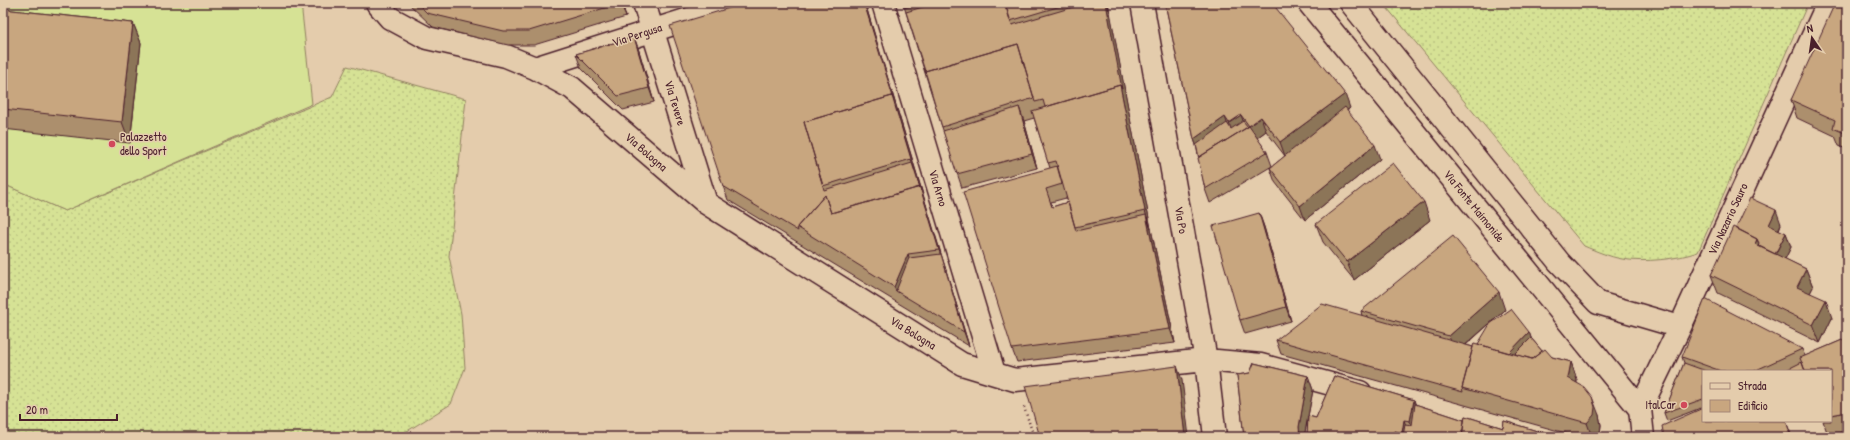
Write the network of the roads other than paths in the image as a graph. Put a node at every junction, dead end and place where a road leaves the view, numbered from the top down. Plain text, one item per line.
1 (377, 3) edge
2 (644, 3) edge
3 (739, 3) edge
4 (882, 3) edge
5 (1142, 3) edge
6 (1309, 3) edge
7 (1351, 3) edge
8 (1828, 3) edge
9 (652, 30) junction
10 (535, 68) junction
11 (706, 204) junction
12 (1680, 327) junction
13 (1206, 360) junction
14 (994, 373) junction
15 (1376, 396) edge
16 (1640, 409) junction
17 (1215, 437) edge
18 (1643, 437) edge

1 - 10 street, Via Bologna
2 - 9 street, Via Tevere
3 - 9 street, Via Pergusa
4 - 14 street, Via Arno
5 - 13 street, Via Po
6 - 16 street, Via Fonte Maimonide
7 - 12 street
8 - 12 street, Via Nazario Sauro
9 - 10 street, Via Pergusa
9 - 11 street, Via Tevere
10 - 11 street, Via Bologna
11 - 14 street, Via Bologna
12 - 16 street, Via Nazario Sauro
13 - 14 street, Via Bologna
13 - 15 street, Via Bologna
13 - 17 street, Via Po
16 - 18 street

